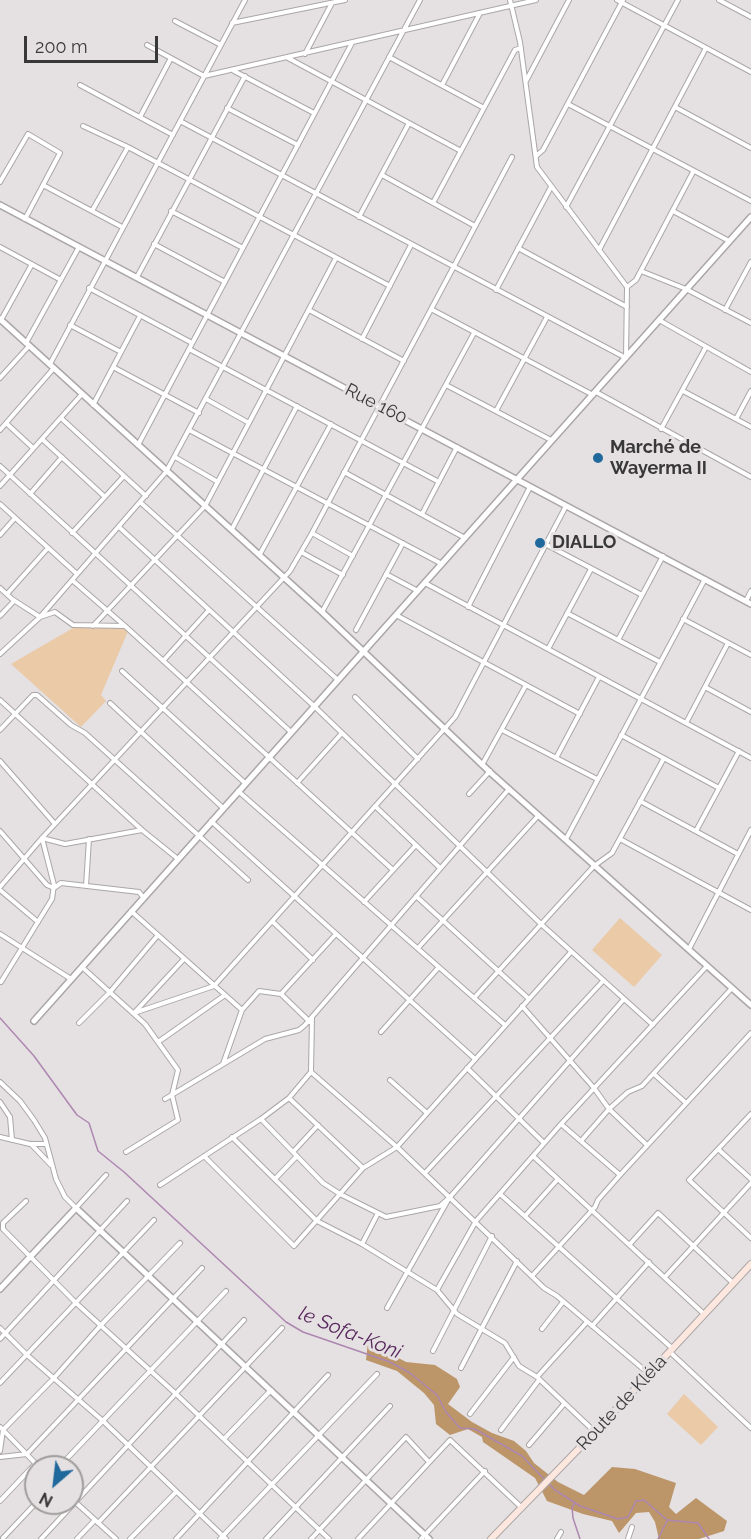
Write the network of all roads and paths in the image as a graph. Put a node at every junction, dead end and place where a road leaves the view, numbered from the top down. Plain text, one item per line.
1 (245, 0) edge
2 (345, 0) edge
3 (420, 0) edge
4 (510, 0) edge
5 (536, 0) edge
6 (569, 0) edge
7 (678, 0) edge
8 (718, 0) edge
9 (333, 1) edge
10 (621, 1) edge
11 (512, 5) junction
12 (480, 13) junction
13 (751, 17) edge
14 (175, 21) dead end
15 (232, 23) junction
16 (664, 26) junction
17 (402, 31) junction
18 (352, 43) junction
19 (147, 45) dead end
20 (221, 45) junction
21 (521, 48) junction
22 (706, 48) junction
23 (305, 54) junction
24 (389, 57) junction
25 (171, 58) junction
26 (287, 58) junction
27 (234, 71) junction
28 (751, 72) edge
29 (204, 76) junction
30 (245, 76) junction
31 (331, 81) junction
32 (526, 81) junction
33 (80, 85) dead end
34 (442, 85) junction
35 (365, 99) junction
36 (568, 104) junction
37 (227, 108) junction
38 (484, 108) junction
39 (675, 108) junction
40 (314, 113) junction
41 (140, 117) junction
42 (180, 121) junction
43 (409, 123) junction
44 (83, 126) dead end
45 (611, 127) junction
46 (173, 135) junction
47 (210, 138) junction
48 (297, 145) junction
49 (128, 147) junction
50 (751, 148) edge
51 (652, 150) junction
52 (461, 151) junction
53 (536, 156) junction
54 (513, 157) dead end
55 (157, 164) junction
56 (693, 172) junction
57 (282, 175) junction
58 (382, 175) junction
59 (188, 179) junction
60 (0, 182) edge
61 (43, 185) junction
62 (550, 187) junction
63 (316, 193) junction
64 (751, 201) edge
65 (434, 203) junction
66 (0, 205) edge
67 (566, 207) junction
68 (92, 211) junction
69 (171, 211) junction
70 (673, 212) junction
71 (359, 216) junction
72 (259, 217) junction
73 (25, 219) junction
74 (750, 219) edge
75 (475, 226) junction
76 (122, 227) junction
77 (293, 236) junction
78 (729, 241) junction
79 (154, 244) junction
80 (411, 245) junction
81 (79, 247) junction
82 (0, 248) edge
83 (243, 248) junction
84 (518, 248) junction
85 (599, 250) junction
86 (336, 258) junction
87 (104, 260) junction
88 (751, 262) edge
89 (32, 264) junction
90 (453, 267) junction
91 (641, 271) junction
92 (744, 274) junction
93 (137, 277) junction
94 (751, 278) edge
95 (61, 280) junction
96 (225, 282) junction
97 (390, 286) junction
98 (627, 287) junction
99 (89, 288) junction
100 (686, 289) junction
101 (496, 290) junction
102 (628, 307) junction
103 (431, 309) junction
104 (309, 310) junction
105 (725, 310) junction
106 (208, 315) junction
107 (140, 316) junction
108 (547, 317) junction
109 (1, 320) edge
110 (659, 320) junction
111 (751, 324) edge
112 (70, 325) junction
113 (241, 332) junction
114 (474, 333) junction
115 (362, 339) junction
116 (192, 343) junction
117 (28, 344) junction
118 (706, 347) junction
119 (189, 349) junction
120 (121, 352) junction
121 (284, 357) junction
122 (626, 358) junction
123 (524, 359) junction
124 (404, 361) junction
125 (51, 366) junction
126 (223, 366) junction
127 (114, 367) junction
128 (751, 372) edge
129 (1, 375) edge
130 (446, 385) junction
131 (267, 390) junction
132 (683, 391) junction
133 (751, 391) edge
134 (82, 394) junction
135 (594, 394) junction
136 (164, 395) junction
137 (206, 399) junction
138 (93, 405) junction
139 (297, 406) junction
140 (380, 406) junction
141 (496, 411) junction
142 (198, 414) junction
143 (61, 418) junction
144 (736, 419) junction
145 (6, 423) junction
146 (249, 423) junction
147 (331, 424) junction
148 (751, 427) edge
149 (423, 428) junction
150 (661, 429) junction
151 (0, 430) edge
152 (189, 430) junction
153 (42, 439) junction
154 (361, 440) junction
155 (552, 441) junction
156 (138, 446) junction
157 (457, 447) junction
158 (33, 448) junction
159 (233, 452) junction
160 (62, 457) junction
161 (175, 457) junction
162 (404, 463) junction
163 (0, 466) edge
164 (264, 469) junction
165 (166, 472) junction
166 (344, 472) junction
167 (10, 475) junction
168 (124, 476) junction
169 (751, 477) edge
170 (518, 479) junction
171 (218, 482) junction
172 (439, 482) junction
173 (0, 486) edge
174 (297, 487) junction
175 (530, 487) junction
176 (30, 494) junction
177 (386, 495) junction
178 (146, 496) junction
179 (105, 497) junction
180 (140, 502) junction
181 (328, 503) junction
182 (0, 504) edge
183 (205, 506) junction
184 (566, 506) junction
185 (422, 514) junction
186 (15, 518) junction
187 (370, 525) junction
188 (119, 527) junction
189 (232, 529) junction
190 (72, 533) junction
191 (312, 533) junction
192 (0, 535) edge
193 (177, 536) junction
194 (465, 538) junction
195 (403, 543) junction
196 (546, 545) junction
197 (48, 548) junction
198 (300, 552) junction
199 (95, 554) junction
200 (260, 554) junction
201 (354, 556) junction
202 (663, 556) junction
203 (154, 561) junction
204 (442, 564) junction
205 (591, 569) junction
206 (77, 574) junction
207 (386, 574) junction
208 (343, 575) junction
209 (283, 576) junction
210 (705, 579) junction
211 (72, 580) junction
212 (425, 583) junction
213 (130, 586) junction
214 (0, 588) edge
215 (418, 591) junction
216 (751, 591) edge
217 (7, 594) junction
218 (642, 595) junction
219 (14, 600) junction
220 (748, 602) edge
221 (256, 605) junction
222 (468, 607) junction
223 (209, 610) junction
224 (107, 611) junction
225 (322, 612) junction
226 (567, 613) junction
227 (396, 615) junction
228 (0, 616) edge
229 (40, 617) junction
230 (683, 619) junction
231 (503, 625) junction
232 (93, 626) junction
233 (125, 626) junction
234 (356, 630) dead end
235 (233, 631) junction
236 (186, 636) junction
237 (618, 640) junction
238 (728, 643) junction
239 (548, 649) junction
240 (364, 651) junction
241 (0, 654) edge
242 (751, 655) edge
243 (209, 658) junction
244 (485, 661) junction
245 (163, 662) junction
246 (660, 662) junction
247 (122, 671) dead end
248 (600, 677) junction
249 (338, 680) junction
250 (186, 683) junction
251 (526, 685) junction
252 (705, 687) junction
253 (355, 697) dead end
254 (641, 698) junction
255 (0, 700) edge
256 (110, 704) dead end
257 (315, 707) junction
258 (163, 708) junction
259 (751, 712) edge
260 (580, 714) junction
261 (14, 715) junction
262 (686, 723) junction
263 (444, 729) junction
264 (0, 730) edge
265 (502, 730) junction
266 (140, 732) junction
267 (291, 732) junction
268 (342, 733) junction
269 (621, 735) junction
270 (739, 751) junction
271 (268, 758) junction
272 (556, 758) junction
273 (664, 758) junction
274 (751, 758) edge
275 (418, 759) junction
276 (115, 760) junction
277 (0, 761) edge
278 (482, 765) junction
279 (490, 771) junction
280 (597, 779) junction
281 (245, 783) junction
282 (297, 783) junction
283 (93, 784) junction
284 (395, 784) junction
285 (719, 788) junction
286 (509, 789) junction
287 (238, 791) junction
288 (469, 794) dead end
289 (640, 801) junction
290 (375, 806) junction
291 (223, 808) junction
292 (538, 816) junction
293 (211, 821) junction
294 (55, 824) junction
295 (142, 830) junction
296 (751, 830) edge
297 (0, 831) edge
298 (696, 831) junction
299 (351, 833) junction
300 (199, 835) junction
301 (42, 838) junction
302 (89, 839) junction
303 (620, 839) junction
304 (565, 840) junction
305 (416, 845) junction
306 (460, 846) junction
307 (738, 854) junction
308 (25, 859) junction
309 (178, 859) junction
310 (323, 865) junction
311 (594, 866) junction
312 (440, 868) junction
313 (393, 870) junction
314 (487, 872) junction
315 (248, 880) dead end
316 (86, 886) junction
317 (0, 887) edge
318 (54, 888) junction
319 (718, 893) junction
320 (416, 896) junction
321 (143, 897) junction
322 (295, 897) junction
323 (364, 902) junction
324 (751, 910) edge
325 (131, 911) junction
326 (443, 920) junction
327 (38, 922) junction
328 (273, 922) junction
329 (541, 924) junction
330 (391, 926) junction
331 (0, 934) edge
332 (336, 934) junction
333 (158, 935) junction
334 (22, 948) junction
335 (418, 948) junction
336 (689, 949) junction
337 (571, 952) junction
338 (363, 958) junction
339 (184, 959) junction
340 (313, 960) junction
341 (82, 966) junction
342 (707, 966) junction
343 (439, 967) junction
344 (498, 971) junction
345 (71, 979) junction
346 (603, 981) junction
347 (1, 982) edge
348 (214, 986) junction
349 (732, 988) junction
350 (110, 992) junction
351 (281, 994) junction
352 (225, 995) junction
353 (474, 998) junction
354 (529, 999) junction
355 (624, 999) junction
356 (410, 1000) junction
357 (751, 1005) edge
358 (522, 1006) junction
359 (242, 1010) junction
360 (134, 1013) junction
361 (311, 1021) junction
362 (34, 1022) dead end
363 (79, 1023) dead end
364 (505, 1025) junction
365 (653, 1025) junction
366 (381, 1032) dead end
367 (751, 1033) edge
368 (550, 1038) junction
369 (158, 1042) junction
370 (475, 1059) junction
371 (570, 1061) junction
372 (222, 1065) junction
373 (467, 1068) junction
374 (311, 1072) junction
375 (654, 1074) junction
376 (390, 1080) dead end
377 (0, 1082) edge
378 (594, 1088) junction
379 (172, 1095) junction
380 (496, 1096) junction
381 (289, 1098) junction
382 (165, 1099) dead end
383 (0, 1102) edge
384 (686, 1103) junction
385 (609, 1109) junction
386 (427, 1113) junction
387 (751, 1113) edge
388 (261, 1119) junction
389 (519, 1119) junction
390 (749, 1120) edge
391 (561, 1124) junction
392 (318, 1125) junction
393 (0, 1137) edge
394 (232, 1137) junction
395 (12, 1140) junction
396 (581, 1141) junction
397 (544, 1143) junction
398 (30, 1144) junction
399 (46, 1144) junction
400 (648, 1144) junction
401 (397, 1147) junction
402 (718, 1149) junction
403 (126, 1152) dead end
404 (295, 1154) junction
405 (204, 1156) junction
406 (533, 1156) junction
407 (52, 1166) junction
408 (363, 1168) junction
409 (425, 1173) junction
410 (106, 1175) dead end
411 (620, 1175) junction
412 (275, 1179) junction
413 (558, 1179) junction
414 (751, 1179) edge
415 (751, 1184) edge
416 (160, 1185) dead end
417 (340, 1194) junction
418 (500, 1194) junction
419 (450, 1197) junction
420 (26, 1201) dead end
421 (127, 1201) dead end
422 (76, 1208) junction
423 (592, 1210) junction
424 (378, 1213) junction
425 (724, 1213) junction
426 (525, 1216) junction
427 (154, 1220) dead end
428 (317, 1221) junction
429 (476, 1221) junction
430 (101, 1231) junction
431 (492, 1236) junction
432 (751, 1238) edge
433 (180, 1243) dead end
434 (362, 1244) junction
435 (630, 1244) junction
436 (559, 1247) junction
437 (693, 1247) junction
438 (124, 1253) junction
439 (30, 1257) junction
440 (517, 1261) junction
441 (649, 1262) junction
442 (751, 1264) edge
443 (202, 1268) dead end
444 (406, 1272) junction
445 (532, 1276) junction
446 (150, 1277) junction
447 (665, 1277) junction
448 (54, 1280) junction
449 (734, 1283) junction
450 (0, 1289) edge
451 (437, 1290) junction
452 (226, 1291) dead end
453 (616, 1298) junction
454 (174, 1299) junction
455 (563, 1302) junction
456 (76, 1303) junction
457 (387, 1308) dead end
458 (454, 1310) junction
459 (705, 1314) junction
460 (244, 1320) dead end
461 (198, 1322) junction
462 (587, 1322) junction
463 (101, 1325) junction
464 (592, 1326) junction
465 (0, 1328) edge
466 (282, 1328) dead end
467 (481, 1329) junction
468 (542, 1329) dead end
469 (5, 1333) junction
470 (0, 1339) edge
471 (221, 1344) junction
472 (126, 1348) junction
473 (433, 1351) dead end
474 (671, 1351) junction
475 (27, 1355) junction
476 (514, 1357) junction
477 (245, 1367) junction
478 (461, 1368) dead end
479 (151, 1371) junction
480 (377, 1374) dead end
481 (649, 1374) junction
482 (328, 1375) dead end
483 (54, 1378) junction
484 (538, 1379) junction
485 (0, 1383) edge
486 (270, 1390) junction
487 (175, 1393) junction
488 (79, 1400) junction
489 (564, 1404) junction
490 (390, 1407) dead end
491 (293, 1412) junction
492 (470, 1414) dead end
493 (200, 1416) junction
494 (103, 1421) junction
495 (2, 1428) edge
496 (751, 1428) edge
497 (501, 1430) dead end
498 (595, 1432) junction
499 (318, 1435) junction
500 (224, 1439) junction
501 (127, 1445) junction
502 (529, 1445) dead end
503 (0, 1451) edge
504 (27, 1454) junction
505 (70, 1455) edge
506 (0, 1457) edge
507 (342, 1457) junction
508 (247, 1461) junction
509 (429, 1462) junction
510 (150, 1467) junction
511 (485, 1471) junction
512 (24, 1478) edge
513 (366, 1480) junction
514 (271, 1484) junction
515 (84, 1490) edge
516 (176, 1492) junction
517 (0, 1501) edge
518 (390, 1502) junction
519 (296, 1507) junction
520 (521, 1507) junction
521 (84, 1510) edge
522 (199, 1514) junction
523 (24, 1515) edge
524 (61, 1515) edge
525 (96, 1521) junction
526 (632, 1527) dead end
527 (320, 1530) junction
528 (561, 1532) dead end
529 (3, 1537) edge
530 (223, 1538) edge
531 (425, 1538) edge
532 (41, 1539) edge
533 (77, 1539) edge
534 (116, 1539) edge
535 (129, 1539) edge
536 (176, 1539) edge
537 (266, 1539) edge
538 (311, 1539) edge
539 (329, 1539) edge
540 (357, 1539) edge
541 (490, 1539) edge
542 (557, 1539) edge
543 (628, 1539) edge

1 - 15 street
2 - 9 street
3 - 17 street
4 - 11 street
5 - 11 street
6 - 32 street
7 - 16 street
8 - 13 street
9 - 15 street
9 - 23 street
10 - 16 street
10 - 36 street
11 - 12 street
11 - 21 street
12 - 17 street
12 - 34 street
14 - 20 street
15 - 20 street
16 - 22 street
16 - 45 street
17 - 18 street
17 - 24 street
18 - 23 street
18 - 31 street
19 - 25 street
20 - 29 street
21 - 32 street
21 - 38 street
22 - 28 street
22 - 39 street
23 - 26 street
24 - 34 street
24 - 35 street
25 - 29 street
25 - 41 street
26 - 27 street
26 - 31 street
27 - 29 street
27 - 30 street
29 - 42 street
30 - 37 street
30 - 40 street
31 - 35 street
31 - 40 street
32 - 53 street
33 - 41 street
34 - 38 street
35 - 43 street
35 - 63 street
36 - 45 street
36 - 53 street
37 - 47 street
37 - 48 street
38 - 52 street
39 - 50 street
39 - 51 street
40 - 48 street
41 - 46 street
42 - 46 street
42 - 47 street
43 - 52 street
43 - 58 street
44 - 49 street
45 - 51 street
45 - 67 street
46 - 55 street
47 - 57 street
47 - 59 street
48 - 57 street
49 - 55 street
49 - 68 street
51 - 56 street
51 - 85 street
52 - 65 street
53 - 62 street
54 - 75 street
55 - 59 street
55 - 76 street
56 - 64 street
56 - 70 street
57 - 63 street
57 - 72 street
58 - 65 street
58 - 71 street
59 - 69 street
59 - 72 street
60 - 61 street
61 - 68 street
61 - 73 street
62 - 67 street
62 - 84 street
63 - 71 street
63 - 77 street
65 - 75 street
66 - 73 street, Rue 160
67 - 85 street
68 - 76 street
69 - 79 street
69 - 83 street
70 - 78 street
70 - 91 street
71 - 80 street
72 - 77 street
72 - 83 street
73 - 81 street, Rue 160
74 - 78 street
75 - 90 street
76 - 87 street
77 - 86 street
77 - 113 street
78 - 100 street
79 - 93 street
79 - 96 street
80 - 90 street
80 - 97 street
81 - 87 street, Rue 160
81 - 95 street
82 - 89 street
83 - 96 street
84 - 101 street
84 - 102 street
85 - 98 street
86 - 97 street
86 - 104 street
87 - 93 street, Rue 160
87 - 99 street
88 - 92 street
89 - 95 street
89 - 109 street
90 - 101 street
90 - 103 street
91 - 98 street
91 - 100 street
92 - 94 street
92 - 105 street
93 - 106 street, Rue 160
95 - 117 street
96 - 106 street
97 - 115 street
98 - 102 street
99 - 107 street
99 - 112 street
100 - 105 street
100 - 110 street
101 - 108 street
102 - 122 street
103 - 114 street
103 - 124 street
104 - 115 street
104 - 121 street
105 - 111 street
106 - 113 street, Rue 160
106 - 116 street
107 - 116 street
107 - 120 street
108 - 122 street
108 - 123 street
109 - 117 street
110 - 118 street
110 - 122 street
112 - 120 street
112 - 125 street
113 - 121 street, Rue 160
113 - 126 street
114 - 123 street
114 - 130 street
115 - 124 street
116 - 119 street
117 - 125 street
117 - 129 street
118 - 128 street
118 - 132 street
119 - 126 street
119 - 136 street
120 - 127 street
121 - 131 street
121 - 140 street, Rue 160
122 - 135 street
123 - 135 street
123 - 141 street
124 - 140 street
125 - 134 street
125 - 145 street
126 - 131 street
126 - 137 street
127 - 136 street
127 - 138 street
130 - 141 street
130 - 149 street
131 - 139 street
131 - 146 street
132 - 144 street
132 - 150 street
133 - 144 street
134 - 138 street
134 - 143 street
135 - 150 street
135 - 155 street
136 - 142 street
136 - 156 street
137 - 142 street
137 - 146 street
138 - 156 street
139 - 147 street
139 - 164 street
140 - 149 street, Rue 160
140 - 154 street
141 - 155 street
142 - 152 street
143 - 153 street
143 - 168 street
144 - 148 street
145 - 151 street
145 - 158 street
146 - 159 street
147 - 154 street
147 - 174 street
149 - 157 street, Rue 160
149 - 162 street
150 - 169 street
152 - 159 street
152 - 161 street
153 - 158 street
153 - 160 street
154 - 162 street
154 - 166 street
155 - 170 street
156 - 165 street
157 - 170 street, Rue 160
157 - 172 street
158 - 167 street
159 - 164 street
159 - 171 street
160 - 176 street
160 - 179 street
161 - 165 street
161 - 171 street
162 - 172 street
162 - 177 street
163 - 167 street
164 - 174 street
164 - 189 street
165 - 178 street
165 - 183 street
166 - 177 street
166 - 181 street
167 - 173 street
167 - 176 street
168 - 178 street
168 - 179 street
170 - 175 street, Rue 160
170 - 194 street
171 - 183 street
172 - 185 street
174 - 181 street
174 - 200 street
175 - 184 street, Rue 160
175 - 222 street
176 - 190 street
177 - 185 street
177 - 187 street
178 - 180 street
179 - 190 street
180 - 188 street
180 - 193 street
181 - 187 street
181 - 191 street
182 - 186 street
183 - 189 street
183 - 193 street
184 - 196 street
184 - 202 street, Rue 160
185 - 194 street
186 - 192 street
186 - 197 street
187 - 195 street
187 - 201 street
188 - 199 street
188 - 203 street
189 - 200 street
190 - 199 street
191 - 198 street
191 - 201 street
193 - 203 street
193 - 221 street
194 - 204 street
195 - 204 street
195 - 207 street
196 - 205 street
196 - 231 street
197 - 206 street
197 - 217 street
198 - 208 street
198 - 209 street
199 - 206 street
199 - 213 street
200 - 209 street
201 - 208 street
202 - 210 street, Rue 160
202 - 218 street
203 - 213 street
203 - 223 street
204 - 212 street
205 - 218 street
205 - 226 street
206 - 211 street
207 - 215 street
207 - 234 street
208 - 225 street
209 - 221 street
209 - 225 street
210 - 220 street, Rue 160
210 - 230 street
211 - 224 street
211 - 229 street
212 - 215 street
212 - 222 street
213 - 224 street
213 - 236 street
214 - 217 street
215 - 227 street
216 - 220 street
217 - 219 street
218 - 237 street
219 - 228 street
219 - 229 street
221 - 235 street
221 - 249 street
222 - 231 street
223 - 235 street
223 - 236 street
224 - 232 street
224 - 233 street
225 - 240 street
226 - 237 street
226 - 239 street
227 - 240 street
227 - 244 street
229 - 232 street
229 - 241 street
230 - 238 street
230 - 246 street
231 - 239 street
231 - 244 street
232 - 233 street
233 - 245 street
235 - 243 street
235 - 257 street
236 - 243 street
236 - 245 street
237 - 246 street
238 - 242 street
238 - 252 street
239 - 248 street
240 - 249 street
240 - 263 street
243 - 250 street
243 - 267 street
244 - 251 street
244 - 263 street
245 - 250 street
246 - 254 street
247 - 258 street
248 - 254 street
248 - 260 street
249 - 257 street
250 - 258 street
250 - 271 street
251 - 260 street
251 - 265 street
252 - 259 street
252 - 262 street
253 - 275 street
254 - 262 street
254 - 269 street
255 - 261 street
256 - 266 street
257 - 267 street
257 - 268 street
258 - 266 street
258 - 281 street
260 - 272 street
261 - 264 street
261 - 276 street
261 - 283 street
262 - 270 street
263 - 275 street
263 - 278 street
265 - 272 street
265 - 278 street
266 - 276 street
266 - 291 street
267 - 271 street
268 - 282 street
268 - 284 street
269 - 273 street
269 - 280 street
270 - 274 street
270 - 285 street
271 - 281 street
271 - 282 street
272 - 280 street
273 - 285 street
273 - 289 street
275 - 284 street
276 - 283 street
276 - 300 street
277 - 294 street
278 - 279 street
279 - 286 street
279 - 288 street
280 - 304 street
281 - 287 street
282 - 299 street
283 - 294 street
283 - 295 street
284 - 290 street
284 - 306 street
285 - 298 street
286 - 292 street
286 - 306 street
287 - 291 street
287 - 310 street
289 - 298 street
289 - 303 street
290 - 299 street
290 - 305 street
291 - 293 street
292 - 304 street
292 - 314 street
293 - 300 street
293 - 322 street
294 - 301 street
295 - 302 street
295 - 309 street
296 - 307 street
297 - 308 street
298 - 307 street
299 - 310 street
299 - 313 street
300 - 309 street
300 - 315 street
301 - 302 street
301 - 308 street
301 - 318 street
302 - 316 street
303 - 311 street
303 - 319 street
304 - 311 street
305 - 312 street
305 - 313 street
306 - 312 street
306 - 314 street
307 - 319 street
308 - 317 street
308 - 318 street
309 - 321 street
310 - 322 street
310 - 323 street
311 - 329 street
311 - 336 street
312 - 320 street
313 - 323 street
314 - 326 street
314 - 329 street
316 - 318 street
316 - 321 street
317 - 327 street
318 - 327 street
319 - 324 street
319 - 336 street
320 - 326 street
320 - 330 street
321 - 325 street
322 - 328 street
322 - 332 street
323 - 330 street
325 - 333 street
325 - 341 street
326 - 335 street
326 - 344 street
327 - 334 street
328 - 340 street
328 - 348 street
329 - 337 street
329 - 344 street
330 - 335 street
330 - 338 street
331 - 334 street
332 - 338 street
332 - 340 street
333 - 339 street
333 - 350 street
334 - 345 street
334 - 347 street
335 - 343 street
336 - 342 street
337 - 346 street
337 - 354 street
338 - 356 street
338 - 361 street
339 - 348 street
339 - 360 street
340 - 351 street
341 - 345 street
341 - 350 street
342 - 349 street
342 - 365 street
343 - 353 street
343 - 356 street
344 - 353 street
344 - 354 street
345 - 362 street
346 - 355 street
346 - 368 street
348 - 352 street
348 - 360 street
349 - 357 street
349 - 375 street
350 - 360 street
350 - 363 street
351 - 359 street
351 - 361 street
352 - 359 street
352 - 369 street
353 - 364 street
354 - 358 street
355 - 365 street
355 - 371 street
356 - 366 street
356 - 370 street
358 - 364 street
358 - 368 street
359 - 372 street
360 - 369 street
361 - 372 street
361 - 374 street
364 - 370 street
365 - 378 street
367 - 384 street
368 - 371 street
368 - 380 street
369 - 379 street
370 - 373 street
371 - 378 street
371 - 389 street
372 - 379 street
373 - 380 street
373 - 386 street
374 - 381 street
374 - 401 street
375 - 384 street
375 - 385 street
376 - 386 street
377 - 399 street
378 - 385 street
378 - 391 street
379 - 382 street
379 - 403 street
380 - 389 street
380 - 409 street
381 - 388 street
381 - 392 street
383 - 395 street
384 - 400 street
385 - 396 street
385 - 400 street
386 - 401 street
387 - 390 street
388 - 394 street
388 - 404 street
389 - 397 street
389 - 419 street
390 - 402 street
391 - 396 street
391 - 397 street
392 - 404 street
392 - 408 street
393 - 395 street
394 - 405 street
394 - 412 street
395 - 398 street
396 - 411 street
397 - 406 street
398 - 399 street
398 - 407 street
399 - 407 street
400 - 411 street
401 - 408 street
401 - 409 street
402 - 414 street
402 - 425 street
404 - 412 street
404 - 417 street
405 - 416 street
405 - 428 street
406 - 413 street
406 - 418 street
407 - 422 street
408 - 417 street
409 - 419 street
410 - 422 street
411 - 423 street
412 - 428 street
413 - 423 street
413 - 426 street
415 - 425 street
417 - 424 street
417 - 428 street
418 - 426 street
418 - 429 street
419 - 424 street
419 - 429 street
419 - 444 street
420 - 439 street
421 - 430 street
422 - 430 street
422 - 439 street
423 - 435 street
423 - 436 street
424 - 434 street
425 - 432 street
425 - 437 street
426 - 436 street
427 - 438 street
428 - 434 street
429 - 431 street
429 - 451 street
430 - 438 street
430 - 448 street
431 - 440 street
431 - 458 street
433 - 446 street
434 - 444 street
435 - 437 street
435 - 441 street
436 - 445 street
436 - 453 street
437 - 447 street
437 - 449 street
438 - 446 street
438 - 456 street
439 - 448 street
439 - 450 street
440 - 445 street
440 - 467 street
441 - 447 street
441 - 453 street
442 - 449 main road, Route de Kléla
443 - 454 street
444 - 451 street
444 - 457 street
445 - 455 street
446 - 454 street
446 - 463 street
447 - 459 street
448 - 456 street
448 - 469 street
449 - 459 main road, Route de Kléla
451 - 458 street
452 - 461 street
453 - 464 street
453 - 474 street
454 - 461 street
454 - 472 street
455 - 462 street
455 - 468 street
456 - 463 street
456 - 475 street
458 - 467 street
458 - 473 street
459 - 474 main road, Route de Kléla
460 - 471 street
461 - 471 street
461 - 479 street
462 - 464 street
462 - 484 street
463 - 472 street
463 - 483 street
464 - 481 street
465 - 469 street
466 - 477 street
467 - 476 street
467 - 478 street
469 - 470 street
469 - 475 street
471 - 477 street
471 - 487 street
472 - 479 street
472 - 488 street
474 - 481 main road, Route de Kléla
474 - 496 street
475 - 483 street
475 - 485 street
476 - 484 street
476 - 492 street
477 - 486 street
477 - 493 street
479 - 487 street
479 - 494 street
480 - 499 street
481 - 498 main road, Route de Kléla
482 - 491 street
483 - 488 street
483 - 495 street
484 - 489 street
484 - 497 street
486 - 491 street
486 - 500 street
487 - 493 street
487 - 501 street
488 - 494 street
488 - 504 street
489 - 498 street
489 - 502 street
490 - 507 street
491 - 499 street
491 - 508 street
493 - 500 street
493 - 510 street
494 - 501 street
494 - 505 street
495 - 503 street
495 - 504 street
498 - 520 main road, Route de Kléla
499 - 507 street
499 - 514 street
500 - 508 street
501 - 510 street
501 - 515 street
504 - 506 street
507 - 513 street
507 - 519 street
508 - 514 street
508 - 522 street
509 - 511 street
509 - 513 street
509 - 518 street
510 - 516 street
510 - 525 street
511 - 520 street
511 - 531 street
512 - 517 street
513 - 518 street
513 - 527 street
514 - 519 street
514 - 530 street
516 - 522 street
516 - 535 street
518 - 531 street
518 - 540 street
519 - 527 street
519 - 537 street
520 - 541 main road, Route de Kléla
521 - 525 street
522 - 530 street
522 - 536 street
523 - 529 street
524 - 532 street
525 - 533 street
525 - 534 street
526 - 543 street
527 - 538 street
527 - 539 street
528 - 542 street

